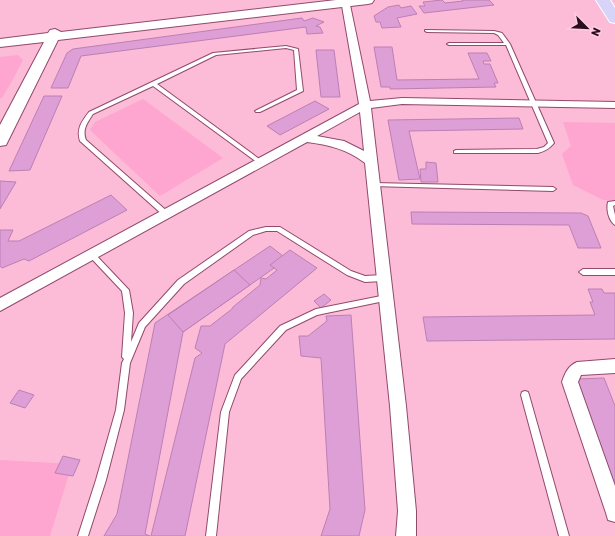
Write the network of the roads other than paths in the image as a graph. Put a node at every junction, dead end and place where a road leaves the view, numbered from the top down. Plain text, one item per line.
1 (321, 0) edge
2 (368, 0) edge
3 (603, 0) edge
4 (345, 1) edge
5 (615, 19) edge
6 (427, 31) dead end
7 (54, 35) junction
8 (0, 38) edge
9 (0, 43) edge
10 (449, 44) dead end
11 (508, 44) junction
12 (154, 84) junction
13 (533, 103) junction
14 (365, 105) junction
15 (615, 105) edge
16 (258, 111) dead end
17 (306, 138) junction
18 (0, 141) edge
19 (456, 152) dead end
20 (371, 161) junction
21 (260, 162) junction
22 (373, 185) junction
23 (553, 189) dead end
24 (615, 203) edge
25 (166, 214) junction
26 (615, 223) edge
27 (92, 255) junction
28 (583, 272) dead end
29 (615, 272) edge
30 (384, 278) junction
31 (386, 298) junction
32 (3, 303) edge
33 (126, 363) junction
34 (615, 366) edge
35 (526, 395) dead end
36 (615, 513) edge
37 (83, 536) edge
38 (211, 536) edge
39 (406, 536) edge
40 (564, 536) edge

1 - 7 main road
2 - 4 main road
3 - 5 main road
4 - 7 main road
4 - 14 street
6 - 11 lane
7 - 8 main road
7 - 9 main road
7 - 18 main road
10 - 11 lane
11 - 13 lane
12 - 16 lane
12 - 21 lane
12 - 25 lane
13 - 14 street
13 - 15 street
13 - 19 lane
14 - 17 street
14 - 20 street
17 - 20 street
17 - 21 street
20 - 22 street
21 - 25 street
22 - 23 lane
22 - 30 street
24 - 26 lane
25 - 27 street
27 - 32 street
27 - 33 lane
28 - 29 lane
30 - 31 street
30 - 33 lane
31 - 38 lane
31 - 39 street
33 - 37 lane
34 - 36 street
35 - 40 lane

